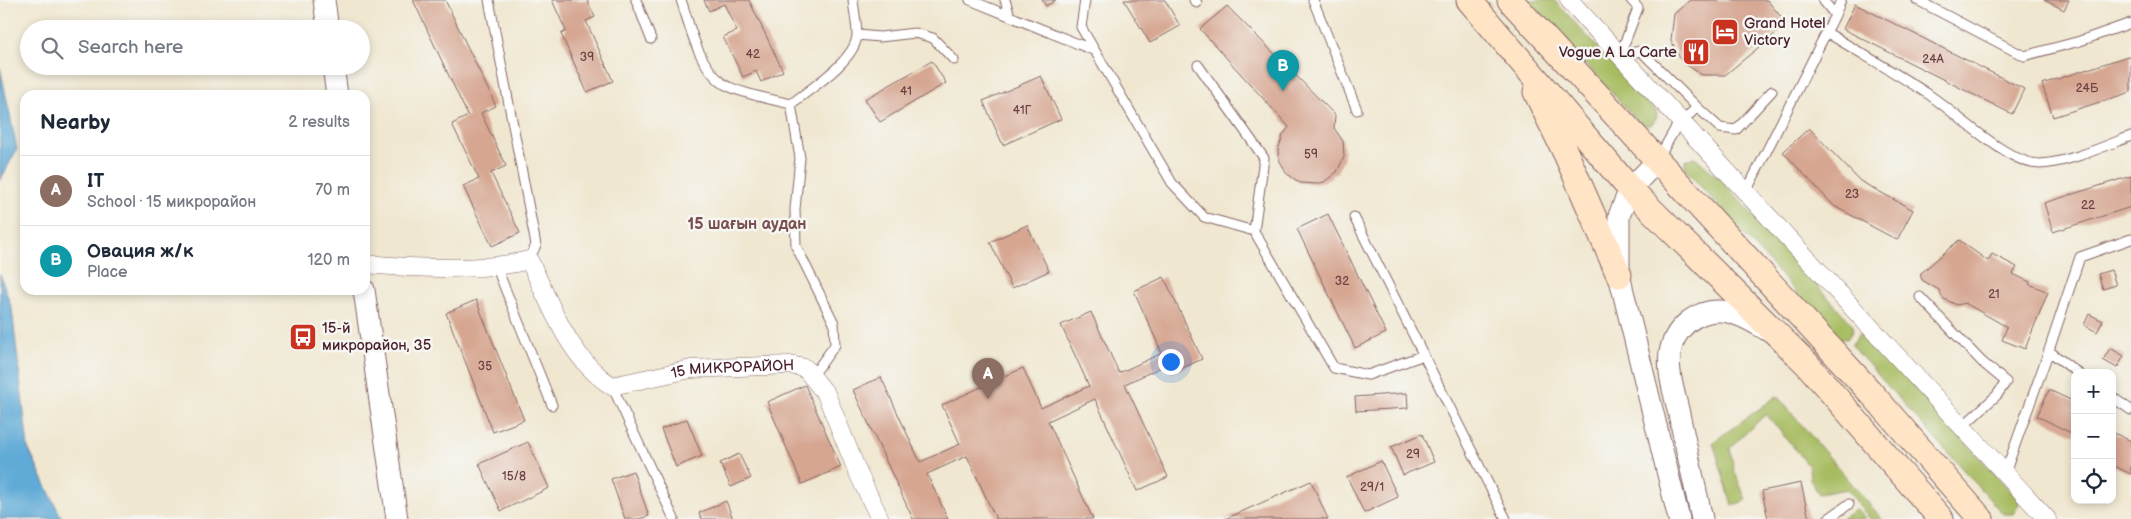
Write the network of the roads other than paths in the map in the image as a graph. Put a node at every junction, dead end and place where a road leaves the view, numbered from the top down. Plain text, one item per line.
1 (324, 0) edge
2 (489, 0) edge
3 (636, 0) edge
4 (681, 0) edge
5 (853, 0) edge
6 (970, 0) edge
7 (1004, 0) edge
8 (1085, 0) edge
9 (1313, 0) edge
10 (1469, 0) edge
11 (1510, 0) edge
12 (1569, 0) edge
13 (1631, 0) edge
14 (1823, 0) edge
15 (1841, 0) edge
16 (1918, 0) edge
17 (1835, 15) junction
18 (1010, 16) junction
19 (327, 20) edge
20 (2131, 23) edge
21 (1826, 32) junction
22 (857, 35) junction
23 (652, 40) dead end
24 (1093, 50) junction
25 (1620, 55) junction
26 (1518, 56) junction
27 (954, 60) dead end
28 (1198, 65) dead end
29 (334, 75) edge
30 (336, 90) edge
31 (1772, 91) dead end
32 (791, 104) junction
33 (1696, 107) junction
34 (1357, 110) dead end
35 (1682, 123) junction
36 (2131, 136) edge
37 (1658, 160) junction
38 (1630, 189) junction
39 (1746, 192) junction
40 (1354, 217) dead end
41 (1254, 231) junction
42 (2131, 239) edge
43 (529, 260) junction
44 (370, 264) edge
45 (496, 266) junction
46 (1619, 275) junction
47 (365, 295) edge
48 (1920, 297) dead end
49 (1781, 337) junction
50 (2049, 351) junction
51 (1424, 355) junction
52 (2073, 369) edge
53 (813, 376) junction
54 (612, 386) junction
55 (2116, 400) edge
56 (552, 405) dead end
57 (2131, 410) edge
58 (1962, 427) junction
59 (2004, 473) junction
60 (1849, 504) dead end
61 (397, 519) edge
62 (674, 519) edge
63 (880, 519) edge
64 (1506, 519) edge
65 (1679, 519) edge
66 (1702, 519) edge
67 (1828, 519) edge
68 (1941, 519) edge
69 (1981, 519) edge
70 (2047, 519) edge

1 - 19 street
2 - 43 lane
3 - 23 lane
4 - 32 lane
5 - 22 lane
6 - 18 lane
7 - 18 lane
8 - 24 lane
9 - 34 lane
10 - 26 main road
11 - 37 main road
12 - 25 street
13 - 25 lane
14 - 17 lane
15 - 17 lane
16 - 20 lane
17 - 21 lane
18 - 24 lane
21 - 36 lane
21 - 39 lane
22 - 27 lane
22 - 32 lane
24 - 41 lane
25 - 33 lane
25 - 35 street
26 - 38 main road
26 - 46 main road
28 - 41 lane
29 - 30 street
31 - 33 lane
32 - 53 lane
33 - 35 lane
35 - 37 lane
35 - 39 street
37 - 38 street
37 - 69 main road
38 - 46 street
38 - 49 main road
39 - 58 street
40 - 51 lane
41 - 51 lane
42 - 50 lane
43 - 45 street
43 - 54 street
44 - 45 street
45 - 56 lane
46 - 65 street
47 - 61 street
48 - 58 lane
49 - 66 street
49 - 68 main road
50 - 52 lane
50 - 59 lane
51 - 64 lane
53 - 54 street, 15 МИКРОРАЙОН
53 - 63 street, 15 МИКРОРАЙОН
54 - 62 lane
55 - 57 lane
58 - 59 street
59 - 70 street
60 - 67 lane

